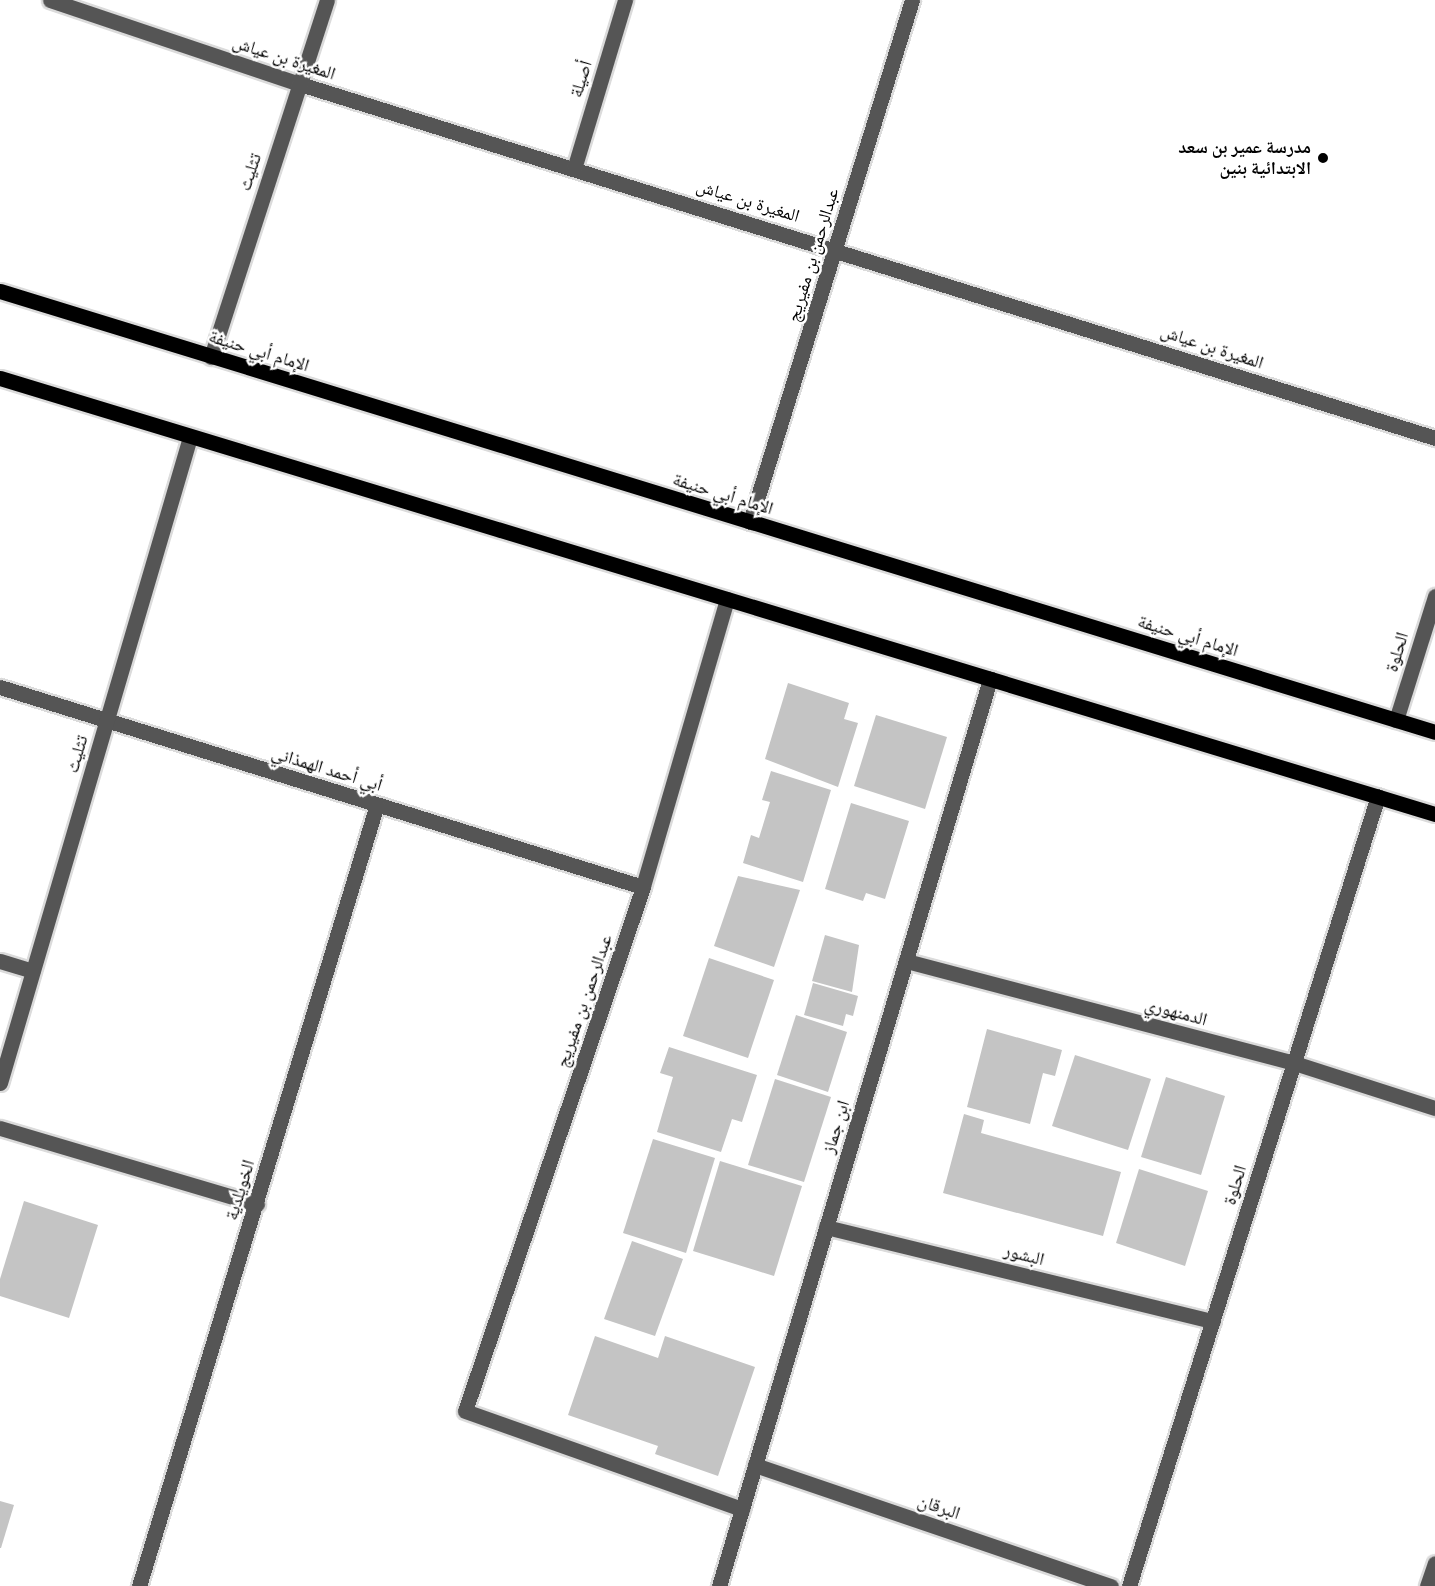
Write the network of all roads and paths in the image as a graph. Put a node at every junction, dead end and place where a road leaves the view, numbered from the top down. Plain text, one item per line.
1 (50, 0) edge
2 (327, 0) edge
3 (625, 0) edge
4 (912, 0) edge
5 (300, 84) junction
6 (574, 168) junction
7 (835, 249) junction
8 (0, 291) edge
9 (211, 357) junction
10 (0, 378) edge
11 (190, 437) junction
12 (1435, 438) edge
13 (750, 522) junction
14 (1435, 596) edge
15 (727, 599) junction
16 (990, 679) junction
17 (0, 687) edge
18 (1396, 720) junction
19 (107, 721) junction
20 (1435, 732) edge
21 (1378, 796) junction
22 (377, 804) junction
23 (1435, 814) edge
24 (643, 886) junction
25 (0, 961) edge
26 (906, 961) junction
27 (33, 971) junction
28 (1294, 1064) junction
29 (0, 1083) edge
30 (1435, 1108) edge
31 (0, 1128) edge
32 (256, 1204) junction
33 (826, 1227) junction
34 (1213, 1321) junction
35 (755, 1465) junction
36 (742, 1509) junction
37 (1435, 1563) edge
38 (140, 1586) edge
39 (719, 1586) edge
40 (1111, 1586) edge
41 (1129, 1586) edge
42 (1427, 1586) edge

1 - 5 street, المغيرة بن عياش
2 - 5 street, تثليث
3 - 6 street, أصيلة
4 - 7 street, عبدالرحمن بن مفيريج
5 - 6 street, المغيرة بن عياش
5 - 9 street, تثليث
6 - 7 street, المغيرة بن عياش
7 - 12 street, المغيرة بن عياش
7 - 13 street, عبدالرحمن بن مفيريج
8 - 9 main road, الإمام أبي حنيفة
9 - 13 main road, الإمام أبي حنيفة
10 - 11 main road
11 - 15 main road
11 - 19 street, تثليث
13 - 18 main road, الإمام أبي حنيفة
14 - 18 street, الحلوة
15 - 16 main road
15 - 24 street, عبدالرحمن بن مفيريج
16 - 21 main road
16 - 26 street, ابن جماز
17 - 19 street, أبي أحمد الهمذاني
18 - 20 main road, الإمام أبي حنيفة
19 - 22 street, أبي أحمد الهمذاني
19 - 27 street, تثليث
21 - 23 main road
21 - 28 street, الحلوة
22 - 24 street, أبي أحمد الهمذاني
22 - 32 street, الخويلدية
24 - 36 street, عبدالرحمن بن مفيريج
25 - 27 street
26 - 28 street, الدمنهوري
26 - 33 street, ابن جماز
27 - 29 street, تثليث
28 - 30 street, الدمنهوري
28 - 34 street, الحلوة
31 - 32 street
32 - 38 street, الخويلدية
33 - 34 street, البشور
33 - 35 street, ابن جماز
34 - 41 street, الحلوة
35 - 36 street, ابن جماز
35 - 40 street, البرقان
36 - 39 street, ابن جماز
37 - 42 street

